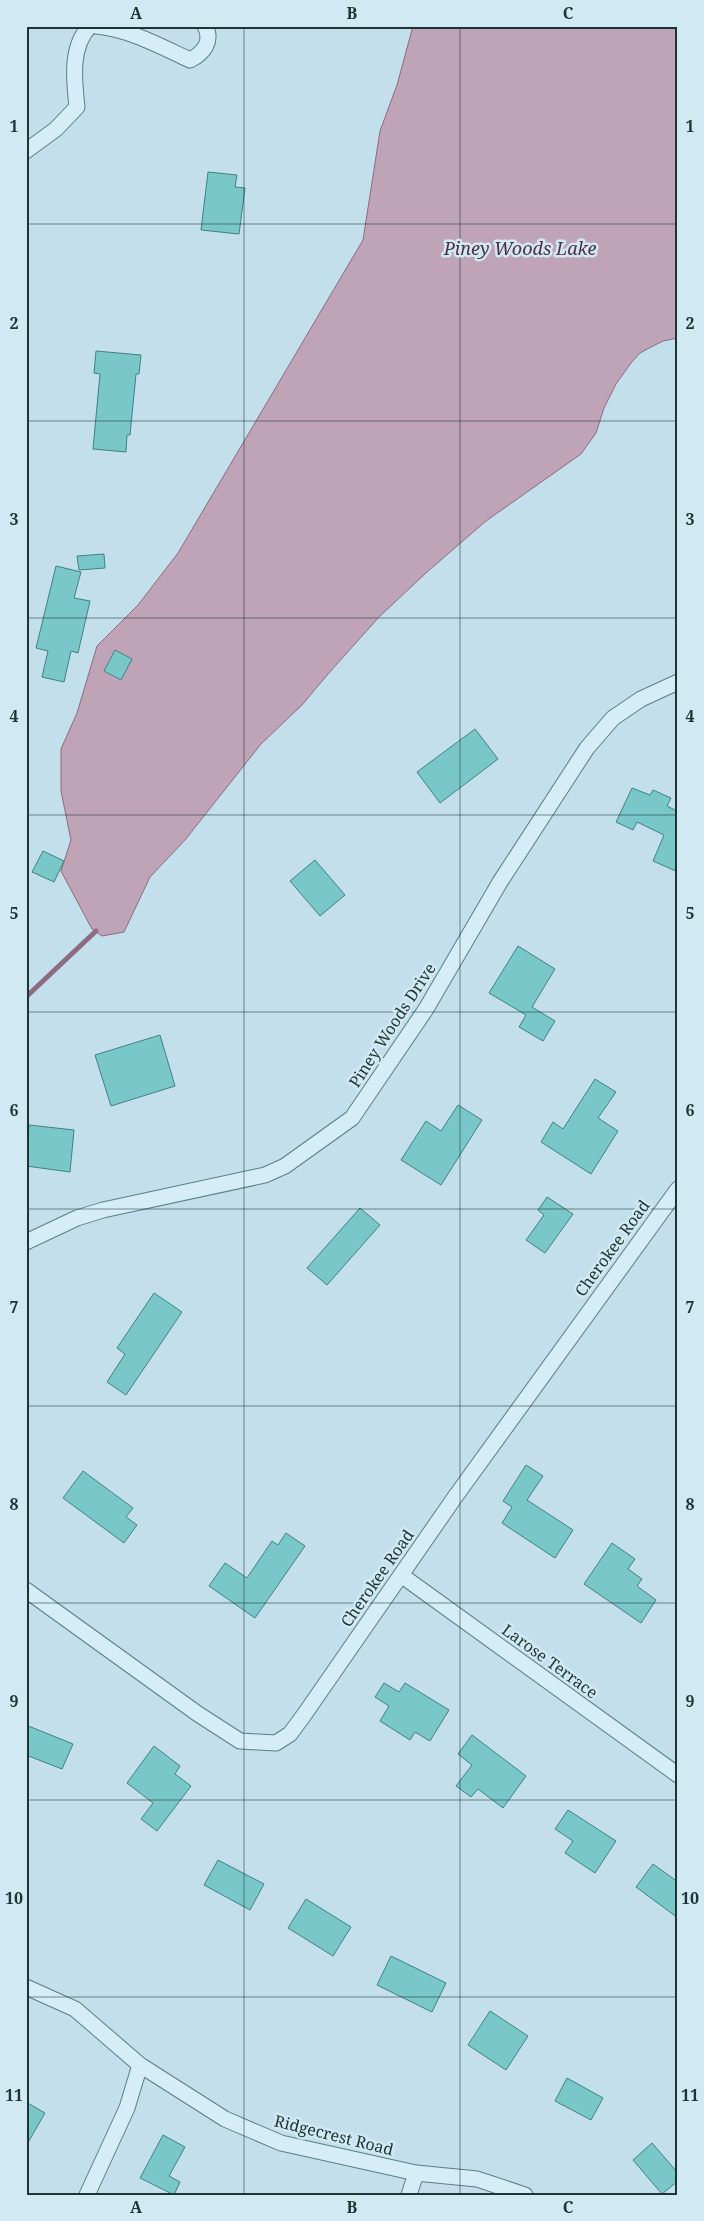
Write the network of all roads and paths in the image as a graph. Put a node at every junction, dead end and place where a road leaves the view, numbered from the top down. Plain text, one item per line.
1 (90, 26) edge
2 (96, 26) edge
3 (205, 26) edge
4 (26, 151) edge
5 (678, 682) edge
6 (678, 1189) edge
7 (26, 1242) edge
8 (401, 1575) junction
9 (26, 1590) edge
10 (678, 1775) edge
11 (26, 1987) edge
12 (140, 2065) junction
13 (416, 2173) junction
14 (87, 2195) edge
15 (409, 2195) edge
16 (525, 2195) edge

1 - 4 street
2 - 3 street
5 - 7 street, Piney Woods Drive
6 - 8 street, Cherokee Road
8 - 9 street, Cherokee Road
8 - 10 street, Larose Terrace
11 - 12 street, Ridgecrest Road
12 - 13 street, Ridgecrest Road
12 - 14 street
13 - 15 street
13 - 16 street, Ridgecrest Road

